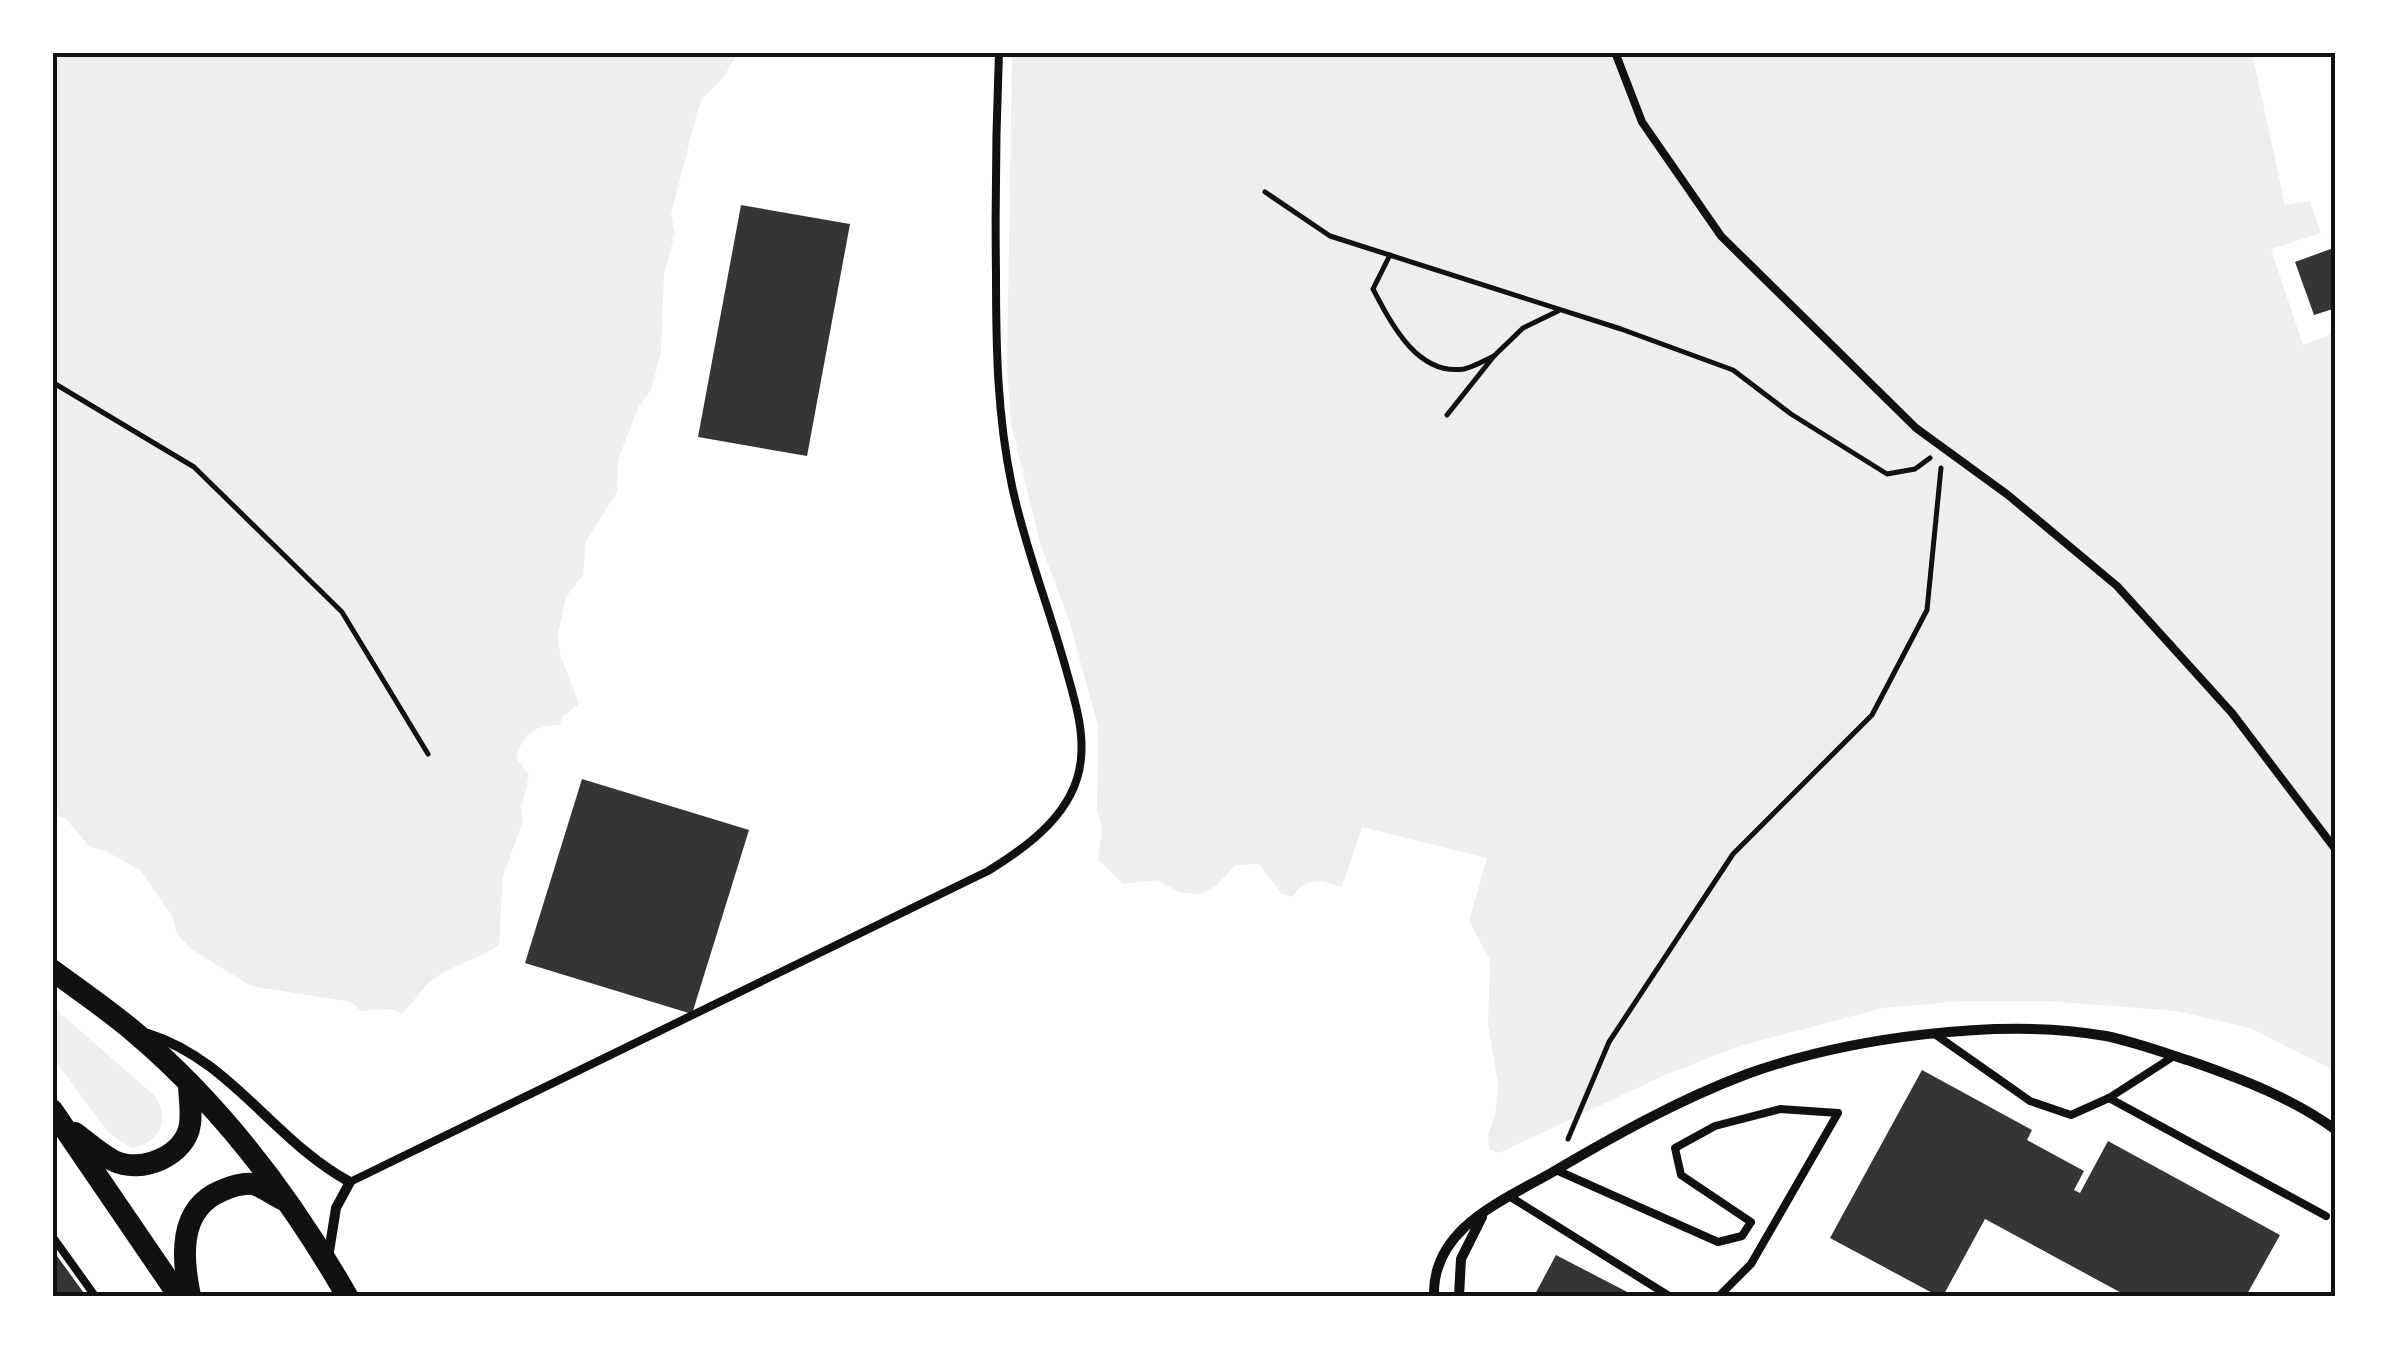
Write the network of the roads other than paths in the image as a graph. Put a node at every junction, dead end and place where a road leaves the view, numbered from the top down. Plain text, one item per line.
1 (999, 52) edge
2 (1615, 52) edge
3 (2336, 850) edge
4 (52, 970) edge
5 (132, 1030) junction
6 (1936, 1035) junction
7 (2174, 1056) junction
8 (189, 1083) junction
9 (2109, 1098) junction
10 (58, 1117) edge
11 (2336, 1130) edge
12 (1556, 1170) junction
13 (350, 1182) junction
14 (1510, 1196) junction
15 (285, 1200) junction
16 (1485, 1212) junction
17 (2326, 1216) dead end
18 (52, 1236) edge
19 (328, 1263) junction
20 (95, 1296) edge
21 (178, 1296) edge
22 (190, 1296) edge
23 (347, 1296) edge
24 (1434, 1296) edge
25 (1458, 1296) edge
26 (1669, 1296) edge
27 (1719, 1296) edge

1 - 13 lane
2 - 3 lane
4 - 5 main road
5 - 8 main road
5 - 13 street
6 - 7 street
6 - 9 lane
6 - 12 street
7 - 9 lane
7 - 11 street
8 - 10 main road
8 - 15 main road
9 - 17 lane
10 - 21 main road
12 - 14 street
12 - 27 lane
13 - 19 street
14 - 16 street
14 - 26 lane
15 - 19 main road
15 - 22 main road
16 - 24 street
16 - 25 street
18 - 20 lane
19 - 23 main road

